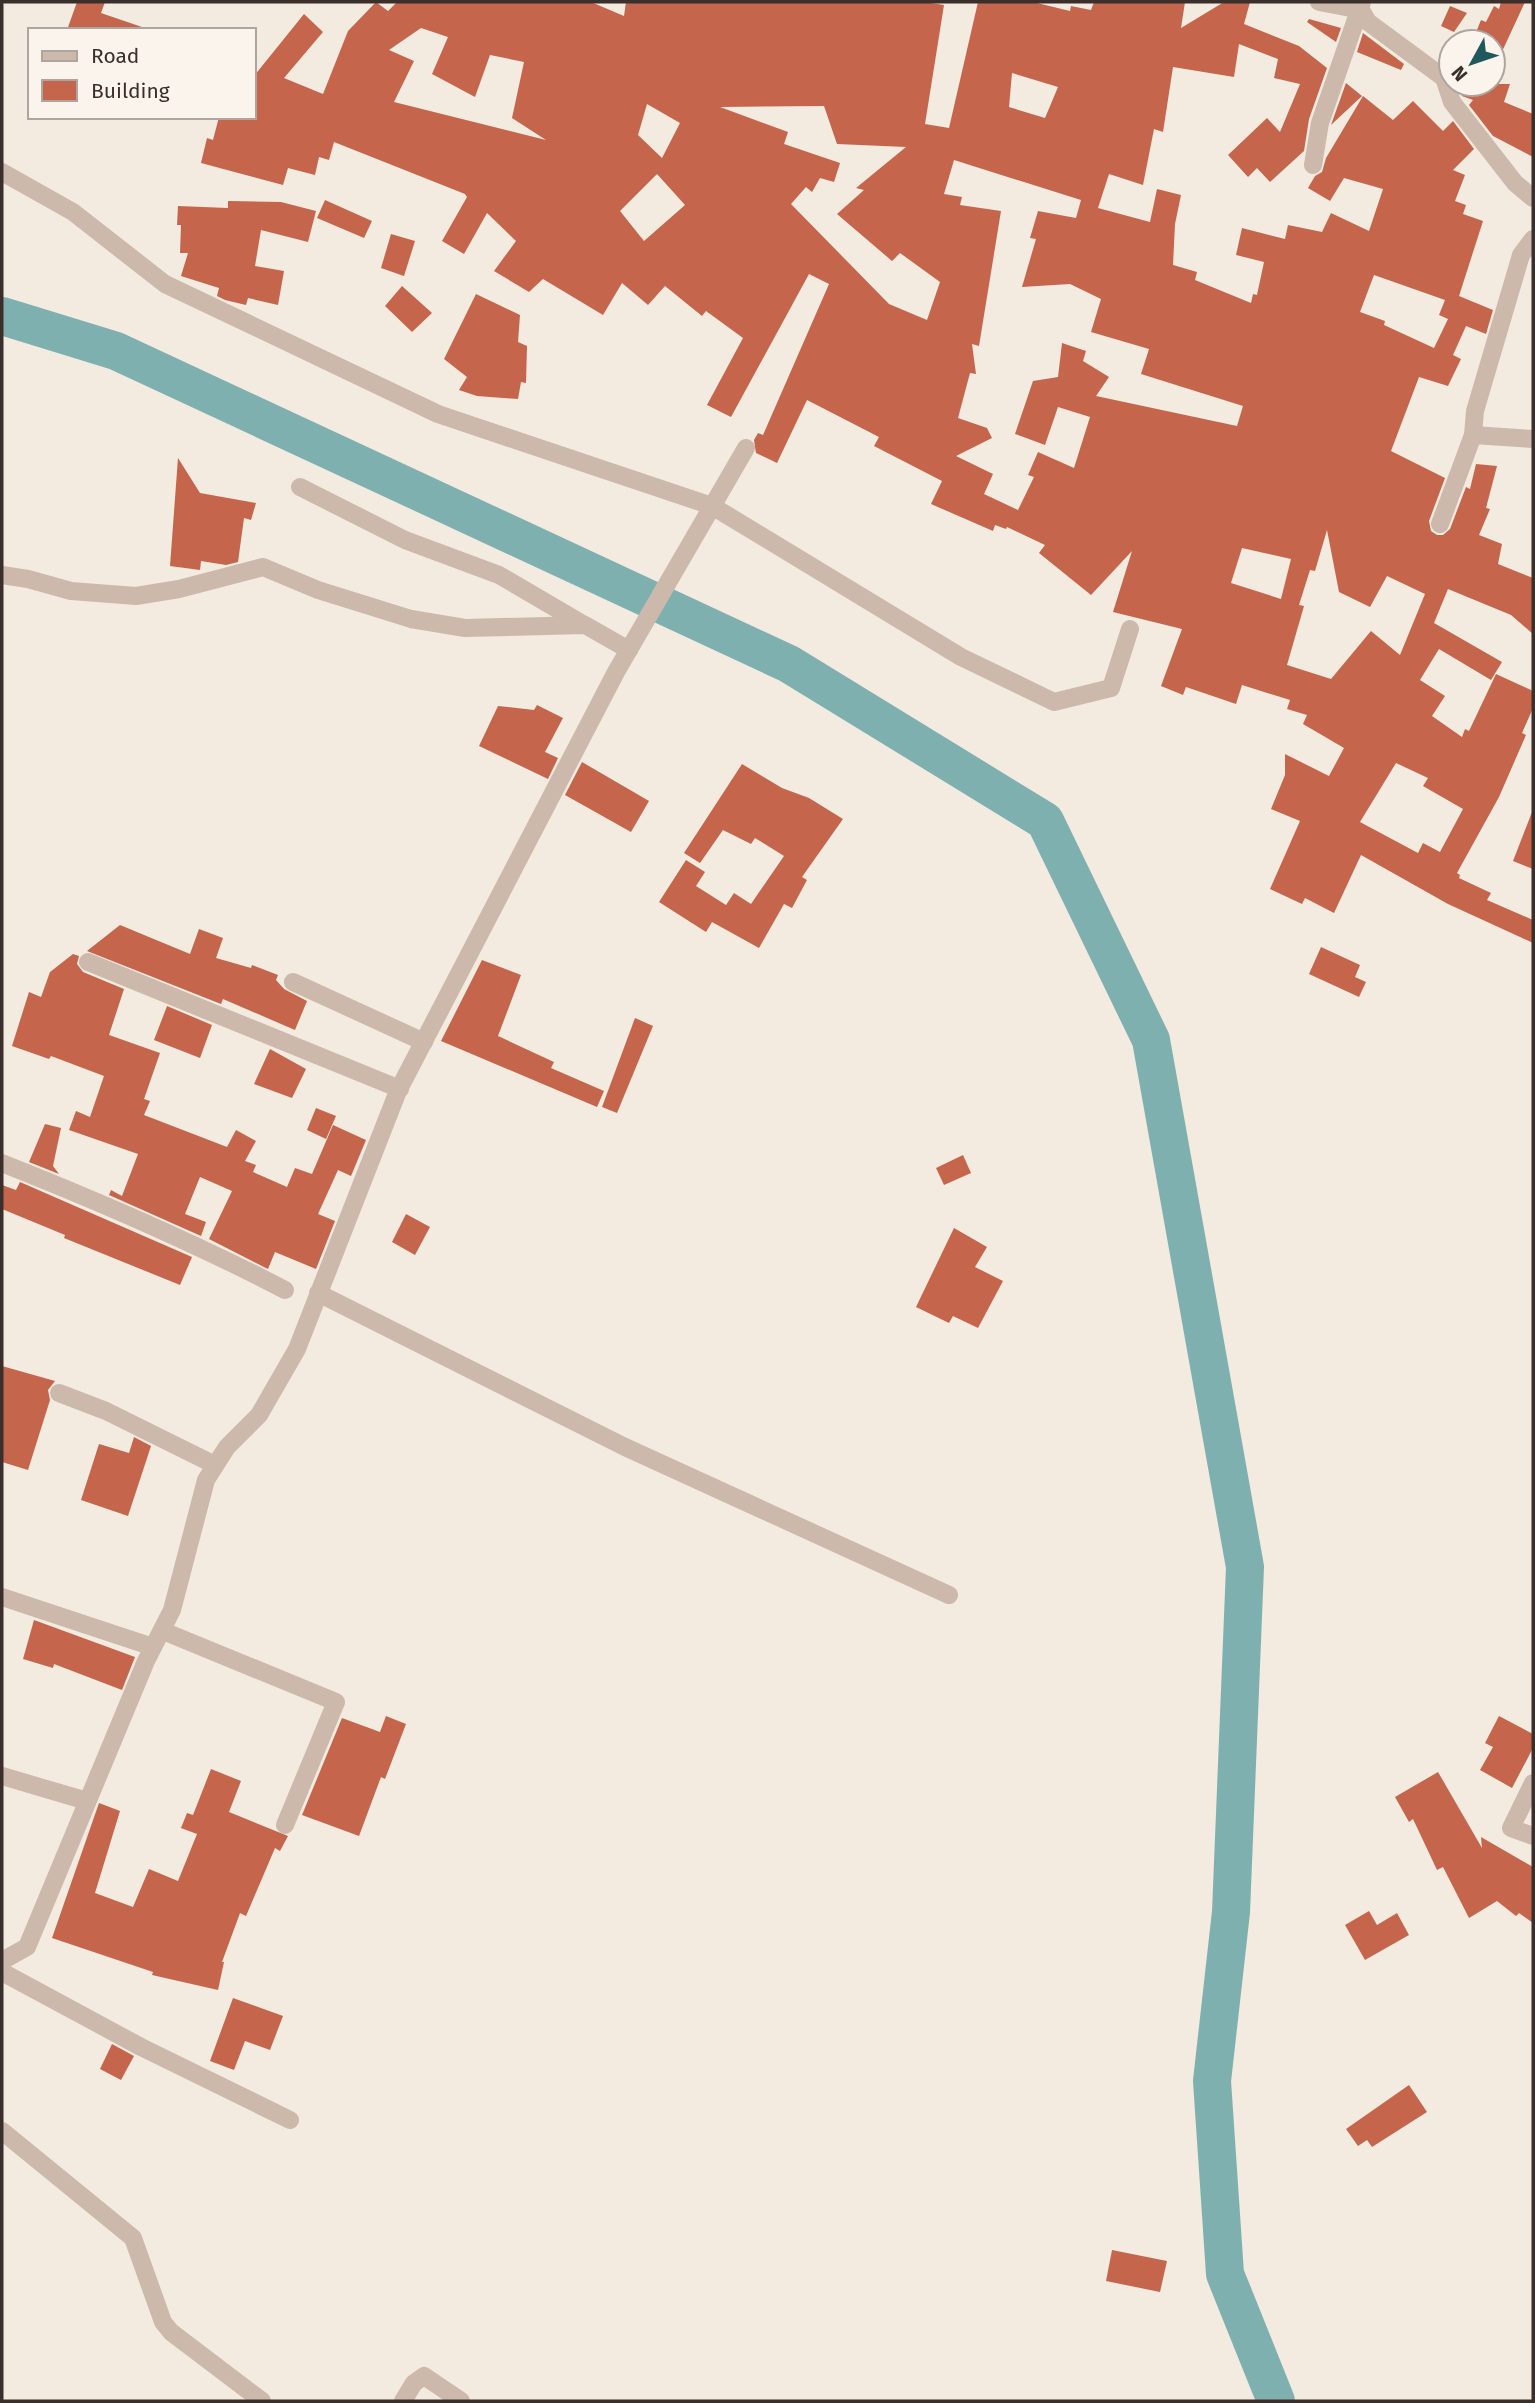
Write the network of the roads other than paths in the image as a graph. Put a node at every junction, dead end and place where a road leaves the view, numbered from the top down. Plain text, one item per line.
1 (1320, 2) edge
2 (1362, 6) edge
3 (1313, 165) dead end
4 (2, 172) edge
5 (1533, 198) edge
6 (1533, 239) edge
7 (1473, 435) junction
8 (1533, 439) edge
9 (746, 448) dead end
10 (300, 487) dead end
11 (712, 506) junction
12 (1440, 524) dead end
13 (2, 575) edge
14 (584, 625) junction
15 (1130, 629) dead end
16 (629, 650) junction
17 (88, 962) dead end
18 (293, 982) dead end
19 (424, 1042) junction
20 (400, 1089) junction
21 (2, 1163) edge
22 (285, 1290) dead end
23 (318, 1293) junction
24 (59, 1393) dead end
25 (215, 1465) junction
26 (949, 1595) dead end
27 (2, 1597) edge
28 (163, 1630) junction
29 (153, 1647) junction
30 (2, 1776) edge
31 (1533, 1783) edge
32 (87, 1801) junction
33 (285, 1825) dead end
34 (1533, 1836) edge
35 (2, 1961) edge
36 (2, 1972) edge
37 (290, 2120) dead end
38 (2, 2131) edge
39 (262, 2401) edge
40 (403, 2401) edge
41 (461, 2401) edge

1 - 2 street
2 - 3 street
2 - 5 street
4 - 11 street
6 - 7 street
7 - 8 street
7 - 12 street
9 - 11 street
10 - 14 street
11 - 15 street
11 - 16 street
13 - 14 street
14 - 16 street
16 - 19 street
17 - 20 street
18 - 19 street
19 - 20 street
20 - 23 street
21 - 22 street
23 - 25 street
23 - 26 street
24 - 25 street
25 - 28 street
27 - 29 street
28 - 29 street
28 - 33 street
29 - 32 street
30 - 32 street
31 - 34 street
32 - 35 street
36 - 37 street
38 - 39 street
40 - 41 street

